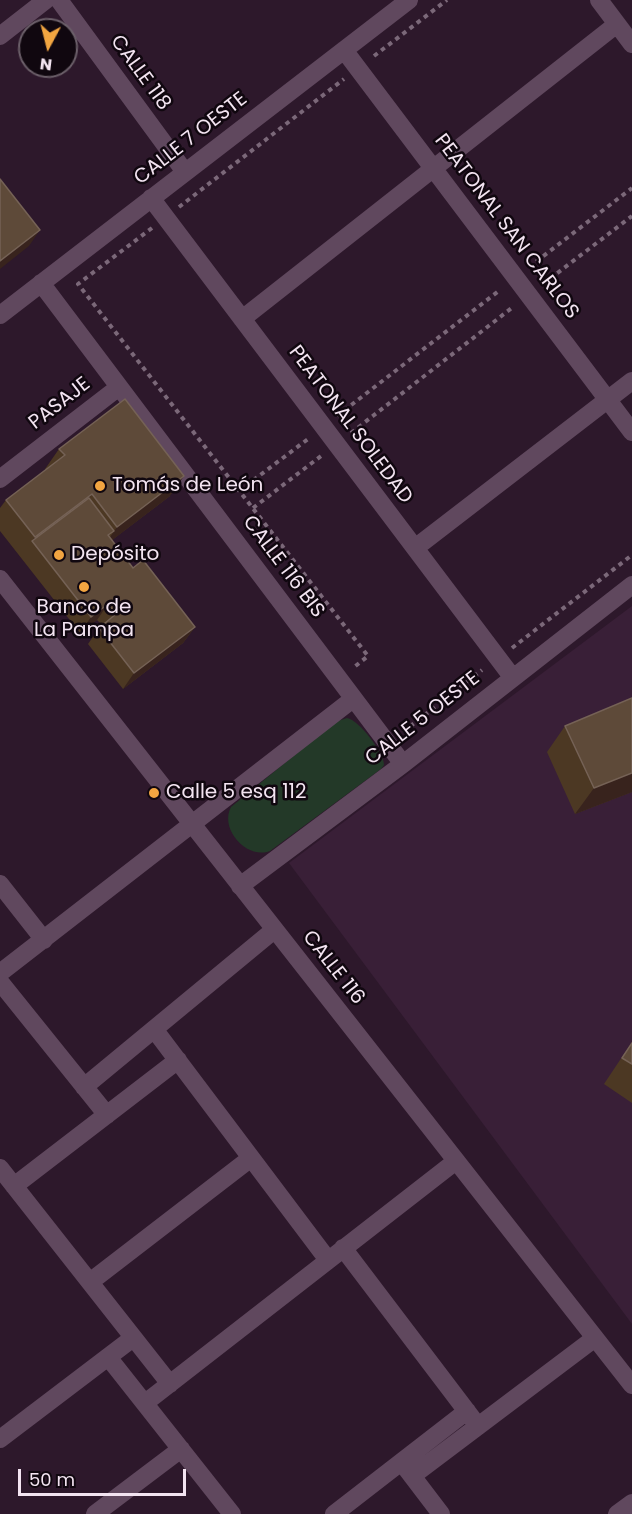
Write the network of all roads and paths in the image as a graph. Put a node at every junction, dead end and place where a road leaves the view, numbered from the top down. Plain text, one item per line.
1 (46, 0) edge
2 (59, 0) edge
3 (409, 0) edge
4 (599, 0) edge
5 (617, 24) junction
6 (0, 36) edge
7 (632, 44) edge
8 (344, 50) junction
9 (434, 168) junction
10 (185, 172) junction
11 (632, 188) edge
12 (151, 198) junction
13 (632, 216) edge
14 (516, 277) junction
15 (41, 283) junction
16 (529, 295) junction
17 (0, 315) edge
18 (242, 319) junction
19 (632, 381) edge
20 (119, 387) junction
21 (608, 400) junction
22 (323, 427) junction
23 (632, 432) edge
24 (336, 444) junction
25 (0, 479) edge
26 (239, 491) dead end
27 (253, 508) dead end
28 (415, 548) junction
29 (0, 579) edge
30 (632, 585) edge
31 (513, 678) junction
32 (353, 699) junction
33 (403, 764) junction
34 (191, 824) junction
35 (0, 884) edge
36 (240, 886) junction
37 (274, 930) junction
38 (44, 939) junction
39 (0, 973) edge
40 (0, 982) edge
41 (154, 1029) junction
42 (178, 1060) junction
43 (84, 1087) junction
44 (107, 1115) junction
45 (251, 1158) junction
46 (456, 1161) junction
47 (0, 1168) edge
48 (14, 1186) junction
49 (343, 1248) junction
50 (328, 1260) junction
51 (90, 1282) junction
52 (133, 1338) junction
53 (595, 1338) junction
54 (108, 1357) junction
55 (170, 1384) junction
56 (632, 1385) edge
57 (144, 1403) junction
58 (467, 1411) junction
59 (478, 1426) junction
60 (0, 1439) edge
61 (181, 1449) junction
62 (406, 1469) junction
63 (632, 1503) edge
64 (95, 1514) edge
65 (231, 1514) edge
66 (334, 1514) edge
67 (441, 1514) edge
68 (617, 1514) edge

1 - 6 street
2 - 10 street, CALLE 118
3 - 8 street, CALLE 7 OESTE
4 - 5 street
5 - 7 street
5 - 9 street
8 - 9 street, PEATONAL SAN CARLOS
8 - 10 street, CALLE 7 OESTE
9 - 14 street, PEATONAL SAN CARLOS
9 - 18 street
10 - 12 street, CALLE 7 OESTE
11 - 14 path
12 - 15 street, CALLE 7 OESTE
12 - 18 street, PEATONAL SOLEDAD
13 - 16 path
14 - 16 street, PEATONAL SAN CARLOS
14 - 22 path
15 - 17 street, CALLE 7 OESTE
15 - 20 street, CALLE 116 BIS
16 - 21 street, PEATONAL SAN CARLOS
16 - 24 path
18 - 22 street, PEATONAL SOLEDAD
19 - 21 street
20 - 25 street, PASAJE
20 - 32 street, CALLE 116 BIS
21 - 23 street, PEATONAL SAN CARLOS
21 - 28 street
22 - 24 street, PEATONAL SOLEDAD
22 - 26 path
24 - 27 path
24 - 28 street, PEATONAL SOLEDAD
28 - 31 street, PEATONAL SOLEDAD
29 - 34 street, CALLE 116
30 - 31 street, CALLE 5 OESTE
31 - 33 street, CALLE 5 OESTE
32 - 33 street, CALLE 116 BIS
32 - 34 street
33 - 36 street, CALLE 5 OESTE
34 - 36 street, CALLE 116
34 - 38 street
35 - 38 street
36 - 37 street, CALLE 116
37 - 41 street
37 - 46 street, CALLE 116
38 - 39 street
40 - 43 street
41 - 42 street
41 - 43 street
42 - 44 street
42 - 45 street
43 - 44 street
44 - 48 street
45 - 50 street
45 - 51 street
46 - 49 street
46 - 53 street, CALLE 116
47 - 48 street
48 - 51 street
49 - 50 street
49 - 58 street
50 - 55 street
51 - 52 street
52 - 54 street
52 - 55 street
53 - 56 street, CALLE 116
53 - 59 street
54 - 57 street
54 - 60 street
55 - 57 street
57 - 61 street
58 - 59 street
58 - 62 street
59 - 62 street
61 - 64 street
61 - 65 street
62 - 66 street
62 - 67 street
63 - 68 street

